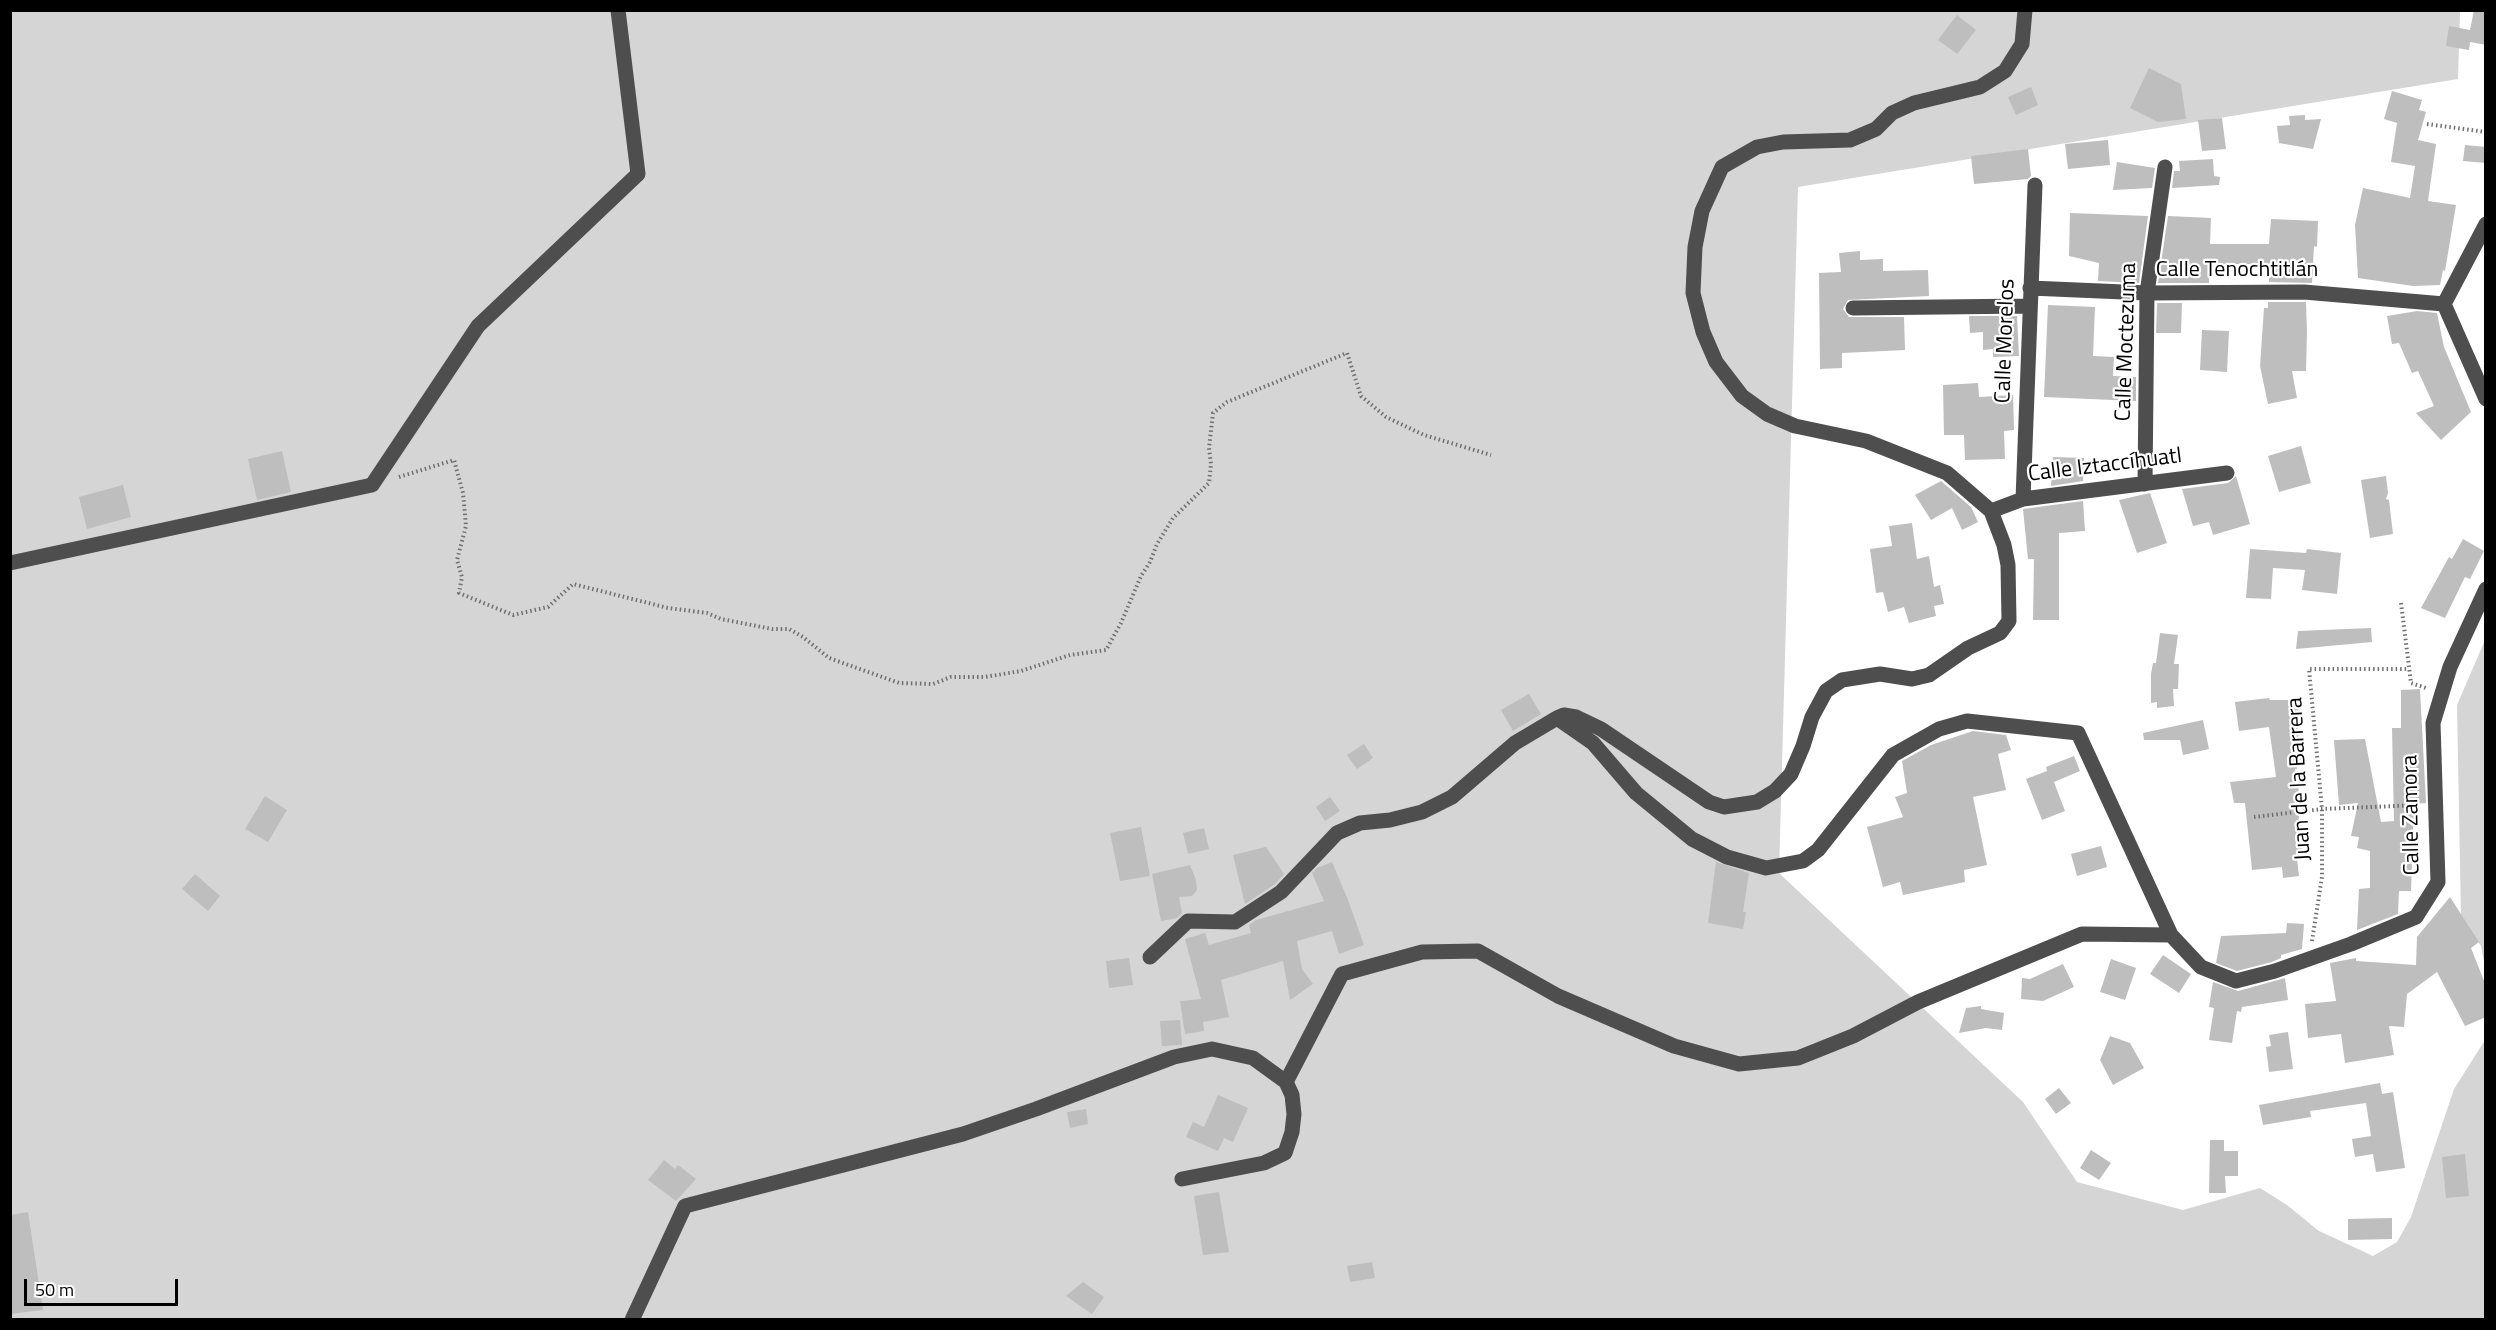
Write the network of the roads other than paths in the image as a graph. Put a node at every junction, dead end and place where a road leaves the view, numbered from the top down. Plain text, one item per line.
1 (618, 10) edge
2 (2025, 10) edge
3 (2165, 167) dead end
4 (2035, 185) dead end
5 (2486, 224) edge
6 (2030, 288) junction
7 (2147, 293) junction
8 (2444, 304) junction
9 (2029, 306) junction
10 (1853, 308) dead end
11 (2486, 399) edge
12 (2227, 473) dead end
13 (2145, 484) junction
14 (2023, 499) junction
15 (1991, 512) junction
16 (10, 563) edge
17 (2486, 589) edge
18 (1557, 718) junction
19 (2171, 936) junction
20 (1150, 957) dead end
21 (1286, 1082) junction
22 (1182, 1179) dead end
23 (632, 1320) edge

1 - 16 street
2 - 15 street
3 - 7 street, Calle Moctezuma
4 - 6 street, Calle Morelos
5 - 8 street
6 - 7 street, Calle Tenochtitlán
6 - 9 street, Calle Morelos
7 - 8 street, Calle Tenochtitlán
7 - 13 street, Calle Moctezuma
8 - 11 street
9 - 10 street
9 - 14 street, Calle Morelos
12 - 13 street, Calle Iztaccíhuatl
13 - 14 street, Calle Iztaccíhuatl
14 - 15 street, Calle Iztaccíhuatl
15 - 18 street
17 - 19 street, Calle Zamora
18 - 19 street, Calle Zamora
18 - 20 street
19 - 21 street
21 - 22 street
21 - 23 street

